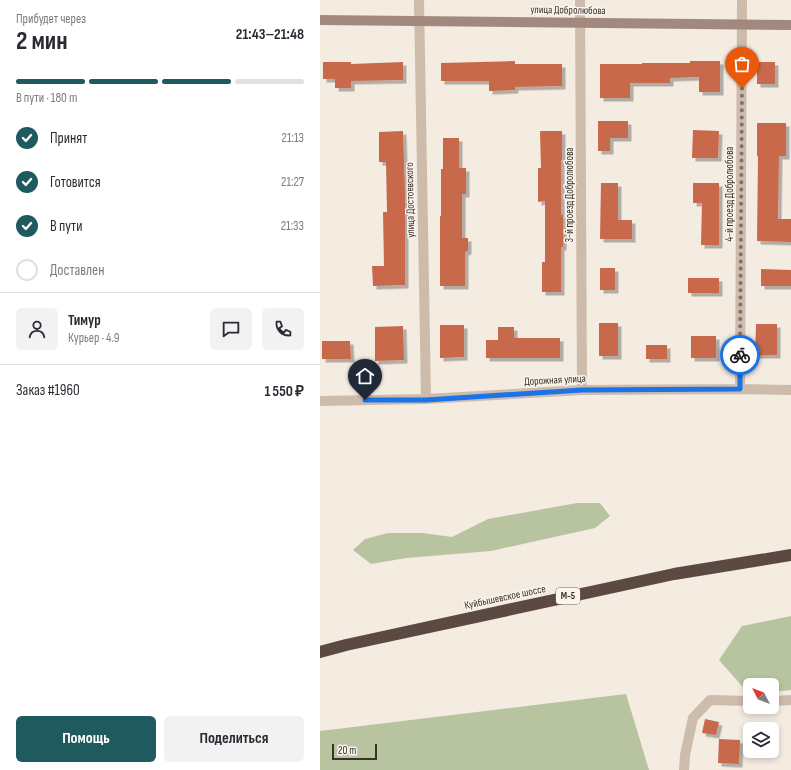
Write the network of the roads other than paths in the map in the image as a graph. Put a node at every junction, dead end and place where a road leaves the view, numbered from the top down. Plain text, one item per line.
1 (419, 0) edge
2 (580, 0) edge
3 (742, 0) edge
4 (320, 20) edge
5 (419, 21) junction
6 (580, 22) junction
7 (742, 24) junction
8 (791, 25) edge
9 (740, 389) junction
10 (582, 390) junction
11 (791, 390) edge
12 (426, 400) junction
13 (320, 401) edge
14 (791, 555) edge
15 (320, 652) edge
16 (791, 700) edge
17 (743, 701) edge
18 (779, 701) edge
19 (684, 770) edge

1 - 5 street, улица Достоевского
2 - 6 street, 3-й проезд Добролюбова
3 - 7 street, 4-й проезд Добролюбова
4 - 5 street, улица Добролюбова
5 - 6 street, улица Добролюбова
5 - 12 street, улица Достоевского
6 - 7 street, улица Добролюбова
6 - 10 street, 3-й проезд Добролюбова
7 - 8 street, улица Добролюбова
7 - 9 street, 4-й проезд Добролюбова
9 - 10 street, Дорожная улица
9 - 11 street, Дорожная улица
10 - 12 street, Дорожная улица
12 - 13 street, Дорожная улица
14 - 15 highway, Куйбышевское шоссе / М-5
16 - 18 street
17 - 19 street

